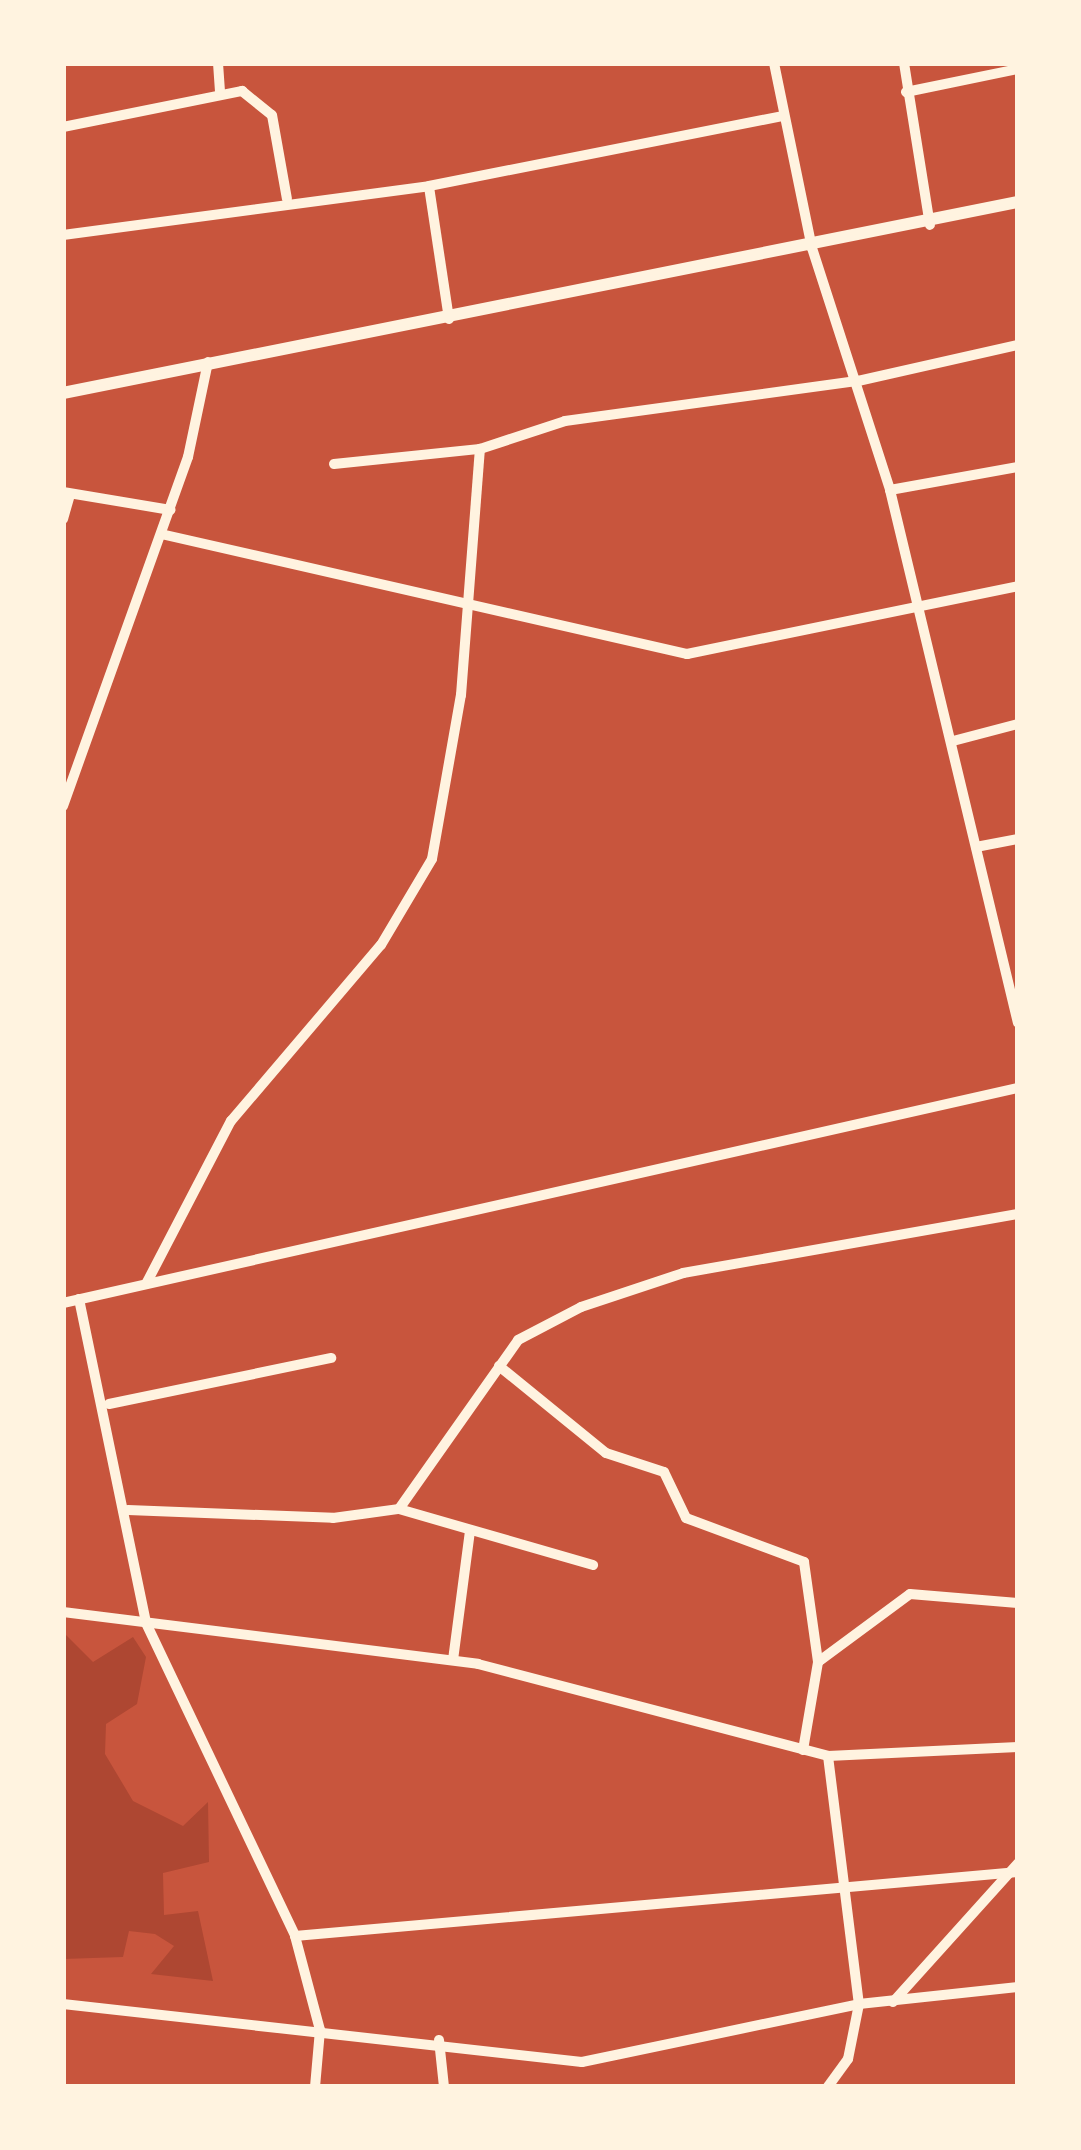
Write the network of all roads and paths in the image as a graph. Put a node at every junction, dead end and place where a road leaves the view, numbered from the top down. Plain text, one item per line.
1 (218, 63) edge
2 (774, 63) edge
3 (904, 63) edge
4 (1018, 69) edge
5 (220, 91) junction
6 (906, 92) junction
7 (782, 116) junction
8 (63, 127) edge
9 (429, 186) junction
10 (287, 199) junction
11 (1018, 202) edge
12 (930, 225) junction
13 (63, 235) edge
14 (812, 248) junction
15 (449, 320) junction
16 (1018, 345) edge
17 (208, 362) junction
18 (858, 381) junction
19 (63, 393) edge
20 (480, 449) junction
21 (334, 464) dead end
22 (1018, 467) edge
23 (890, 490) junction
24 (67, 493) edge
25 (170, 510) junction
26 (63, 519) edge
27 (161, 534) junction
28 (1018, 586) edge
29 (920, 609) junction
30 (466, 611) junction
31 (1018, 724) edge
32 (952, 741) junction
33 (63, 806) edge
34 (1018, 839) edge
35 (976, 848) junction
36 (1018, 944) edge
37 (999, 946) junction
38 (1018, 1023) edge
39 (1018, 1088) edge
40 (1018, 1214) edge
41 (146, 1284) junction
42 (79, 1299) junction
43 (63, 1303) edge
44 (331, 1358) dead end
45 (499, 1366) junction
46 (109, 1404) junction
47 (399, 1509) junction
48 (128, 1510) junction
49 (470, 1530) junction
50 (592, 1565) dead end
51 (1018, 1603) edge
52 (63, 1612) edge
53 (146, 1623) junction
54 (453, 1660) junction
55 (818, 1662) junction
56 (1018, 1748) edge
57 (803, 1750) junction
58 (828, 1756) junction
59 (1016, 1869) edge
60 (844, 1880) junction
61 (295, 1936) junction
62 (1018, 1987) edge
63 (893, 2002) junction
64 (63, 2004) edge
65 (860, 2004) junction
66 (320, 2030) junction
67 (439, 2040) junction
68 (315, 2087) edge
69 (444, 2087) edge
70 (828, 2087) edge

1 - 5 street
2 - 7 street
3 - 6 street
4 - 6 street
5 - 8 street
5 - 10 street
6 - 12 street
7 - 9 street
7 - 14 street
9 - 10 street
9 - 15 street
10 - 13 street
11 - 12 street
12 - 14 street
14 - 15 street
14 - 18 street
15 - 17 street
16 - 18 street
17 - 19 street
17 - 25 street
18 - 20 street
18 - 23 street
20 - 21 street
20 - 30 street
22 - 23 street
23 - 29 street
24 - 25 street
24 - 26 street
25 - 27 street
27 - 30 street
27 - 33 street
28 - 29 street
29 - 30 street
29 - 32 street
30 - 41 street
31 - 32 street
32 - 35 street
34 - 35 street
35 - 37 street
36 - 37 street
37 - 38 street
39 - 41 street
40 - 45 street
41 - 42 street
42 - 43 street
42 - 46 street
44 - 46 street
45 - 47 street
45 - 55 street
46 - 48 street
47 - 48 street
47 - 49 street
48 - 53 street
49 - 50 street
49 - 54 street
51 - 55 street
52 - 53 street
53 - 54 street
53 - 61 street
54 - 57 street
55 - 57 street
56 - 58 street
57 - 58 street
58 - 60 street
59 - 60 street
59 - 63 street
60 - 61 street
60 - 65 street
61 - 66 street
62 - 63 street
63 - 65 street
64 - 66 street
65 - 67 street
65 - 70 street
66 - 67 street
66 - 68 street
67 - 69 street

